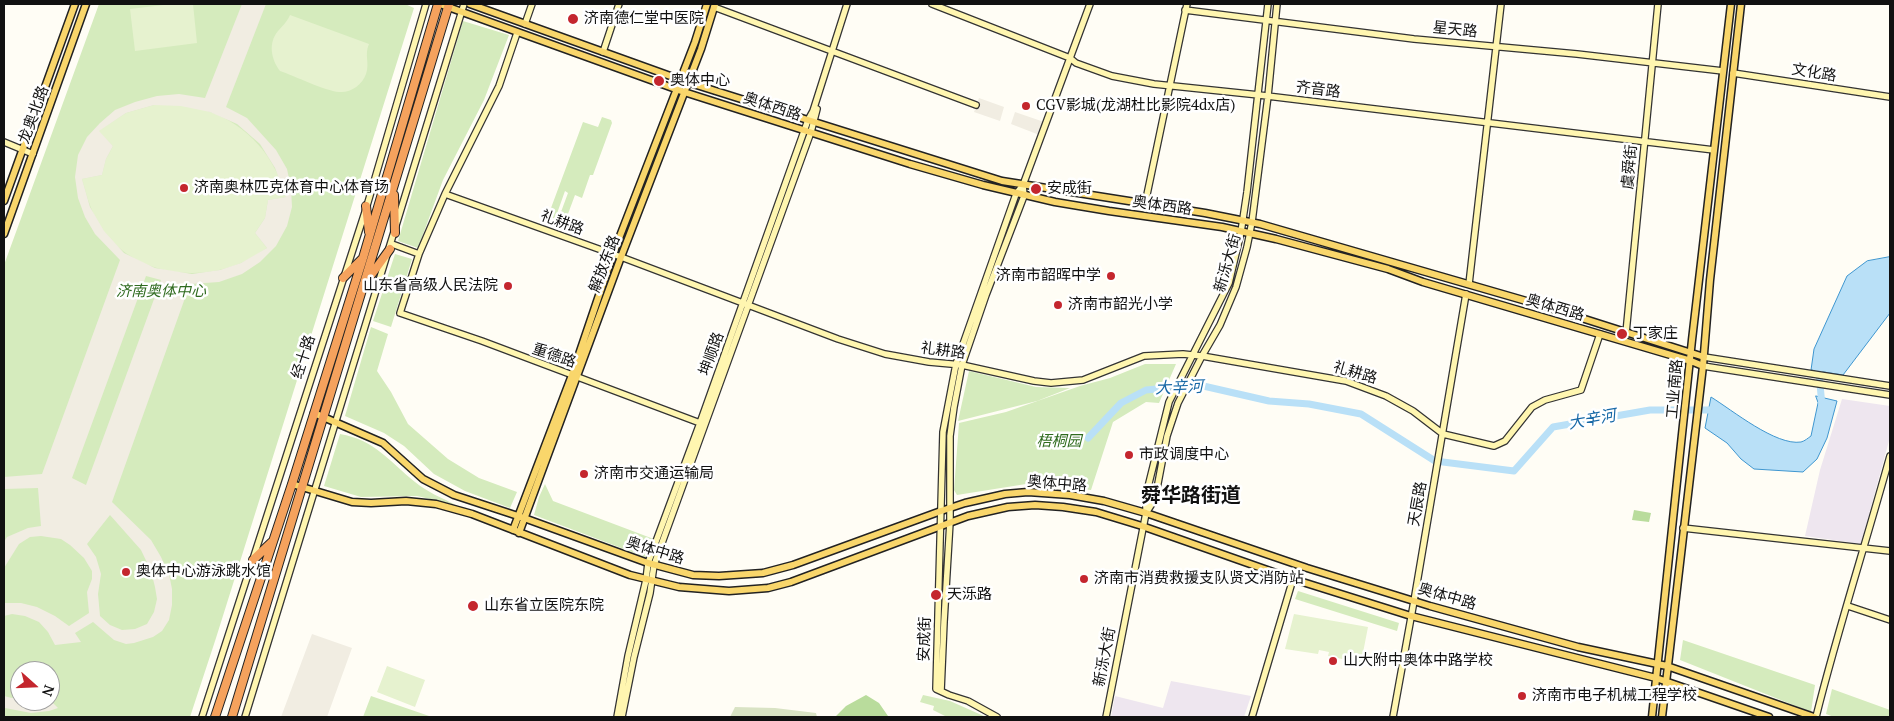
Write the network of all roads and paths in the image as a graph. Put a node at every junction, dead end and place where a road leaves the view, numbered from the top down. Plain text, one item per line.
1 (75, 4) edge
2 (86, 4) edge
3 (426, 4) edge
4 (444, 4) edge
5 (464, 4) edge
6 (470, 4) edge
7 (532, 4) edge
8 (619, 4) edge
9 (707, 4) edge
10 (849, 4) edge
11 (932, 4) edge
12 (1090, 4) edge
13 (1268, 4) edge
14 (1277, 4) edge
15 (1501, 4) edge
16 (1658, 4) edge
17 (1731, 4) edge
18 (1741, 4) edge
19 (715, 5) edge
20 (1186, 7) edge
21 (461, 11) junction
22 (1266, 20) junction
23 (1276, 20) junction
24 (525, 24) junction
25 (517, 33) junction
26 (1496, 47) junction
27 (603, 52) junction
28 (834, 52) junction
29 (1070, 59) junction
30 (1652, 63) junction
31 (1723, 71) junction
32 (1733, 73) junction
33 (680, 80) junction
34 (688, 82) junction
35 (1170, 86) junction
36 (677, 89) junction
37 (684, 92) junction
38 (1259, 95) junction
39 (1268, 96) junction
40 (1890, 97) edge
41 (976, 105) dead end
42 (811, 121) junction
43 (1487, 124) junction
44 (808, 131) junction
45 (1644, 141) junction
46 (4, 142) edge
47 (23, 150) junction
48 (1714, 150) junction
49 (33, 154) junction
50 (1023, 185) junction
51 (393, 188) junction
52 (445, 194) junction
53 (1016, 194) junction
54 (1024, 196) junction
55 (4, 201) edge
56 (1145, 204) junction
57 (366, 206) junction
58 (1243, 220) junction
59 (1252, 222) junction
60 (1241, 232) junction
61 (395, 233) junction
62 (4, 234) edge
63 (1250, 234) junction
64 (370, 237) junction
65 (391, 247) junction
66 (419, 254) junction
67 (613, 254) junction
68 (621, 257) junction
69 (363, 258) junction
70 (343, 278) junction
71 (364, 283) junction
72 (1469, 284) junction
73 (1466, 294) junction
74 (745, 304) junction
75 (1626, 332) junction
76 (1600, 334) junction
77 (1690, 352) junction
78 (1192, 355) junction
79 (1202, 356) junction
80 (1704, 357) junction
81 (1691, 361) junction
82 (959, 365) junction
83 (1703, 366) junction
84 (575, 376) junction
85 (1890, 386) edge
86 (1890, 395) edge
87 (314, 413) junction
88 (324, 417) junction
89 (337, 422) junction
90 (700, 423) junction
91 (1443, 434) junction
92 (1890, 456) edge
93 (292, 484) junction
94 (303, 488) junction
95 (316, 490) junction
96 (950, 509) junction
97 (941, 511) junction
98 (1146, 513) junction
99 (522, 518) junction
100 (950, 522) junction
101 (941, 526) junction
102 (1142, 526) junction
103 (1683, 528) junction
104 (516, 531) junction
105 (274, 541) junction
106 (1865, 548) junction
107 (1890, 551) edge
108 (253, 560) junction
109 (651, 564) junction
110 (1293, 579) junction
111 (650, 581) junction
112 (1414, 601) junction
113 (1848, 606) junction
114 (1411, 616) junction
115 (1890, 620) edge
116 (1658, 665) junction
117 (1667, 666) junction
118 (1656, 678) junction
119 (1666, 681) junction
120 (939, 690) junction
121 (202, 717) edge
122 (215, 717) edge
123 (232, 717) edge
124 (246, 717) edge
125 (617, 717) edge
126 (622, 717) edge
127 (997, 717) edge
128 (1106, 717) edge
129 (1252, 717) edge
130 (1393, 717) edge
131 (1652, 717) edge
132 (1662, 717) edge
133 (1769, 717) edge
134 (1815, 717) edge

1 - 47 main road, 龙奥北路
2 - 49 main road, 龙奥北路
3 - 57 street, 经十路
4 - 21 main road, 奥体西路
4 - 51 highway
4 - 64 highway, 经十路
5 - 21 street
6 - 24 main road, 奥体西路
7 - 24 street
8 - 27 street
9 - 33 main road, 解放东路
10 - 28 street, 坤顺路
11 - 29 street, 齐音路
12 - 29 street, 安成街
13 - 22 street, 新泺大街
14 - 23 street, 新泺大街
15 - 26 street
16 - 30 street, 虞舜街
17 - 31 main road, 工业南路
18 - 32 main road, 工业南路
19 - 28 street
19 - 34 main road, 解放东路
20 - 22 street, 星天路
20 - 35 street
21 - 25 main road, 奥体西路
21 - 61 street
22 - 23 street, 星天路
22 - 38 street, 新泺大街
23 - 26 street, 星天路
23 - 39 street, 新泺大街
24 - 27 main road, 奥体西路
25 - 36 main road, 奥体西路
25 - 52 street
26 - 30 street, 星天路
26 - 43 street
27 - 33 main road, 奥体西路
28 - 41 street
28 - 42 street, 坤顺路
29 - 35 street, 齐音路
29 - 50 street, 安成街
30 - 31 street, 星天路
30 - 45 street, 虞舜街
31 - 48 main road, 工业南路
32 - 40 street, 文化路
32 - 80 main road, 工业南路
33 - 34 main road, 奥体西路
33 - 36 main road, 解放东路
34 - 37 main road, 解放东路
34 - 42 main road, 奥体西路
35 - 38 street, 齐音路
35 - 56 street
36 - 37 main road, 奥体西路
36 - 67 main road, 解放东路
37 - 44 main road, 奥体西路
37 - 68 main road, 解放东路
38 - 39 street, 齐音路
38 - 58 street, 新泺大街
39 - 43 street, 齐音路
39 - 59 street, 新泺大街
42 - 44 street, 坤顺路
42 - 50 main road, 奥体西路
43 - 45 street, 齐音路
43 - 72 street
44 - 53 main road, 奥体西路
44 - 74 street, 坤顺路
45 - 48 street, 齐音路
45 - 75 street, 虞舜街
46 - 47 street
47 - 49 street
47 - 55 main road, 龙奥北路
48 - 77 main road, 工业南路
49 - 62 main road, 龙奥北路
50 - 53 street, 安成街
50 - 54 street, 安成街
50 - 56 main road, 奥体西路
51 - 61 highway
51 - 71 highway
52 - 66 street
52 - 67 street, 礼耕路
53 - 54 main road, 奥体西路
53 - 82 street, 安成街
54 - 60 main road, 奥体西路
54 - 82 street, 安成街
56 - 58 main road, 奥体西路
57 - 64 highway
57 - 70 street, 经十路
58 - 59 main road, 奥体西路
58 - 60 street, 新泺大街
59 - 63 street, 新泺大街
59 - 72 main road, 奥体西路
60 - 63 main road, 奥体西路
60 - 78 street, 新泺大街
61 - 65 street
63 - 73 main road, 奥体西路
63 - 79 street, 新泺大街
64 - 69 highway, 经十路
65 - 66 street
65 - 71 highway
65 - 89 street
66 - 84 street, 重德路
67 - 68 street, 礼耕路
67 - 84 main road, 解放东路
68 - 74 street, 礼耕路
68 - 84 main road, 解放东路
69 - 70 highway
69 - 87 highway, 经十路
70 - 108 street, 经十路
71 - 88 highway
72 - 75 main road, 奥体西路
73 - 76 main road, 奥体西路
73 - 91 street, 天辰路
74 - 82 street, 礼耕路
74 - 90 street, 坤顺路
74 - 109 street, 坤顺路
75 - 77 main road, 奥体西路
76 - 81 main road, 奥体西路
76 - 91 street
77 - 80 main road, 奥体西路
77 - 81 main road, 工业南路
78 - 79 street, 礼耕路
78 - 82 street, 礼耕路
78 - 98 street, 新泺大街
79 - 91 street, 礼耕路
79 - 98 street, 新泺大街
80 - 83 main road, 工业南路
80 - 85 street, 奥体西路
81 - 83 main road, 奥体西路
81 - 116 main road, 工业南路
82 - 96 street, 安成街
82 - 97 street, 安成街
83 - 86 street, 奥体西路
83 - 103 main road, 工业南路
84 - 90 street, 重德路
84 - 99 main road, 解放东路
87 - 88 main road, 奥体中路
87 - 93 highway, 经十路
88 - 89 main road, 奥体中路
88 - 94 highway
89 - 95 street
89 - 99 main road, 奥体中路
90 - 109 street, 坤顺路
91 - 112 street, 天辰路
92 - 106 street
93 - 94 main road, 奥体中路
93 - 105 highway, 经十路
94 - 95 main road, 奥体中路
94 - 123 highway
95 - 104 main road, 奥体中路
95 - 124 street
96 - 97 main road, 奥体中路
96 - 98 main road, 奥体中路
96 - 100 street
97 - 101 street, 安成街
97 - 109 main road, 奥体中路
98 - 102 street, 新泺大街
98 - 112 main road, 奥体中路
99 - 104 main road, 解放东路
99 - 109 main road, 奥体中路
100 - 101 main road, 奥体中路
100 - 102 main road, 奥体中路
100 - 120 street, 安成街
101 - 111 main road, 奥体中路
101 - 120 street, 安成街
102 - 110 main road, 奥体中路
102 - 128 street, 新泺大街
103 - 106 street
103 - 117 main road, 工业南路
104 - 111 main road, 奥体中路
105 - 108 highway
105 - 122 highway, 经十路
106 - 107 street
106 - 113 street
108 - 121 street, 经十路
109 - 111 street, 坤顺路
110 - 114 main road, 奥体中路
110 - 129 street
111 - 125 street, 坤顺路
111 - 126 street, 坤顺路
112 - 114 street, 天辰路
112 - 116 main road, 奥体中路
113 - 115 street
113 - 134 street
114 - 118 main road, 奥体中路
114 - 130 street, 天辰路
116 - 117 main road, 奥体中路
116 - 118 main road, 工业南路
117 - 119 main road, 工业南路
117 - 134 main road, 奥体中路
118 - 119 main road, 奥体中路
118 - 131 main road, 工业南路
119 - 132 main road, 工业南路
119 - 133 main road, 奥体中路
120 - 127 street

